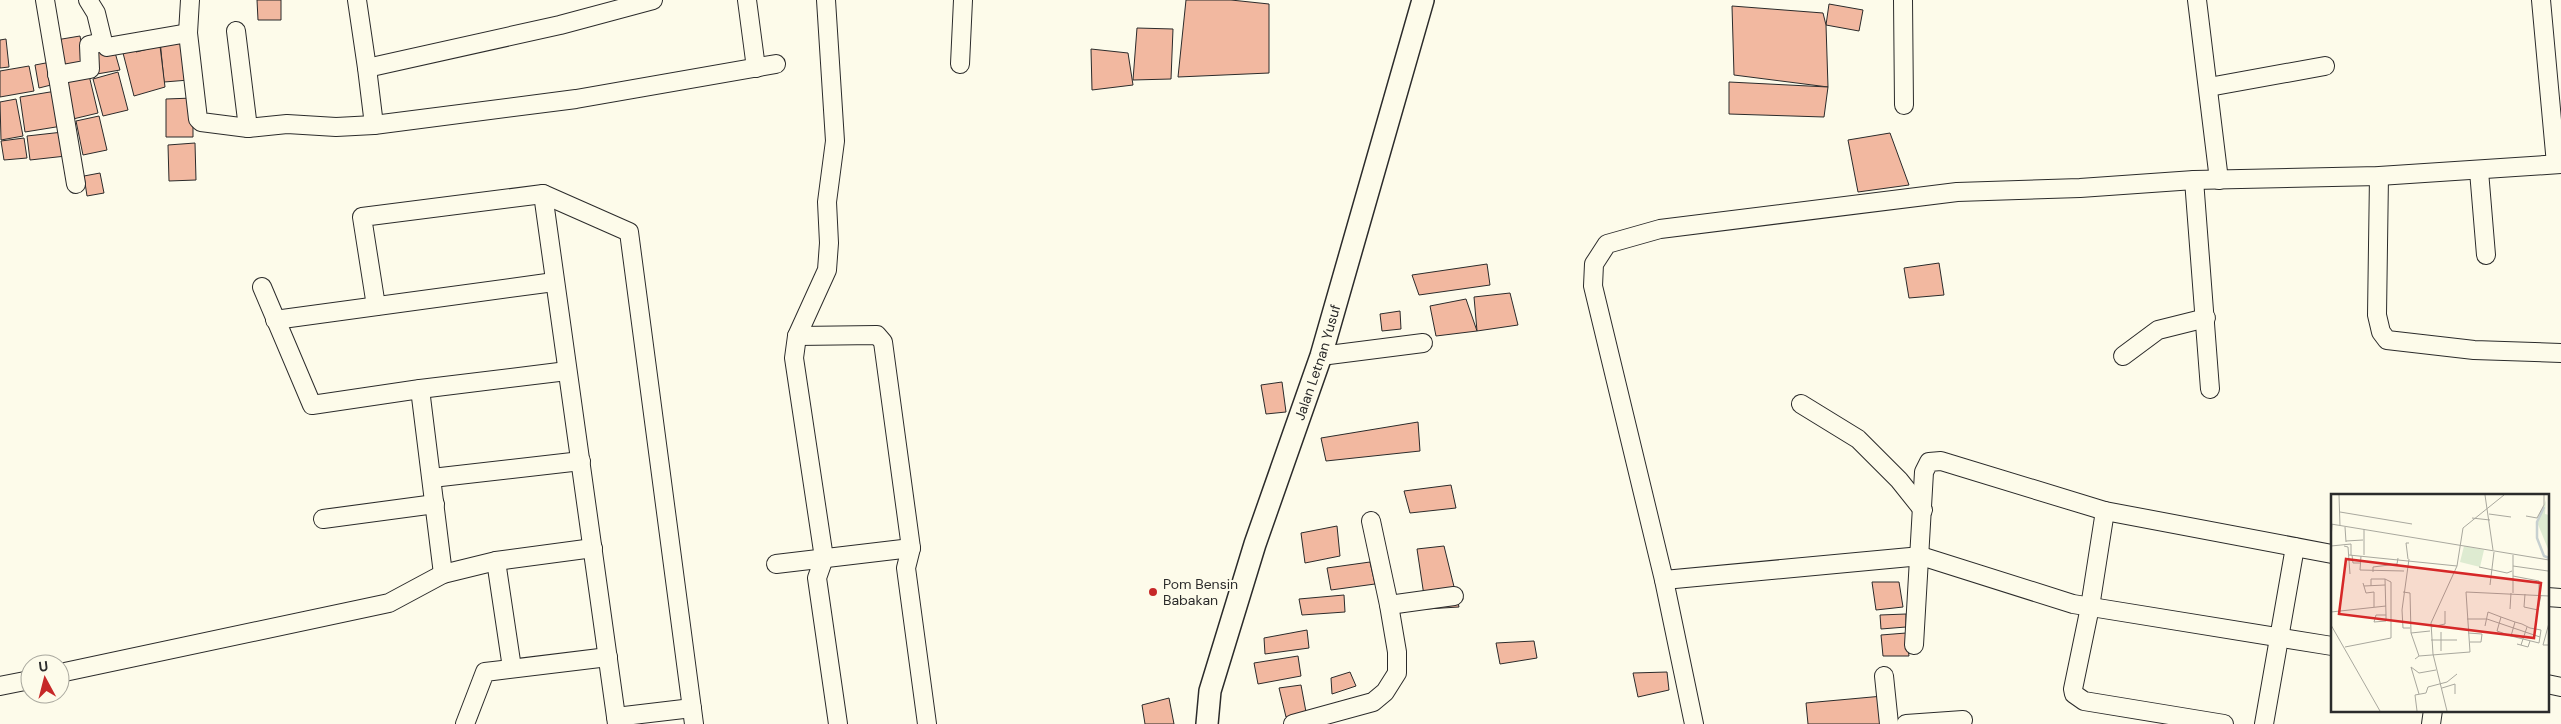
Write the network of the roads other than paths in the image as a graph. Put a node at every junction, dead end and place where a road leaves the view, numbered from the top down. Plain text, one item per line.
1 (45, 0) edge
2 (88, 0) edge
3 (190, 0) edge
4 (358, 0) edge
5 (653, 0) edge
6 (747, 0) edge
7 (826, 0) edge
8 (964, 0) edge
9 (1423, 0) edge
10 (1904, 0) edge
11 (2197, 0) edge
12 (2540, 0) edge
13 (236, 31) dead end
14 (188, 33) junction
15 (103, 42) junction
16 (776, 64) dead end
17 (960, 64) dead end
18 (2325, 66) dead end
19 (367, 68) junction
20 (756, 68) junction
21 (57, 75) junction
22 (2209, 87) junction
23 (1904, 105) dead end
24 (374, 125) junction
25 (248, 128) junction
26 (2559, 164) edge
27 (2479, 171) junction
28 (2379, 176) junction
29 (2194, 180) junction
30 (2219, 180) junction
31 (76, 184) dead end
32 (543, 194) junction
33 (2486, 255) dead end
34 (554, 282) junction
35 (262, 287) dead end
36 (376, 306) junction
37 (2206, 318) junction
38 (275, 320) junction
39 (798, 336) junction
40 (1423, 343) dead end
41 (2561, 353) edge
42 (1321, 356) junction
43 (2123, 356) dead end
44 (567, 371) junction
45 (420, 389) junction
46 (2210, 389) dead end
47 (1802, 404) dead end
48 (581, 461) junction
49 (432, 478) junction
50 (435, 504) junction
51 (1923, 510) junction
52 (2105, 511) junction
53 (323, 519) dead end
54 (1371, 522) dead end
55 (2295, 547) junction
56 (593, 548) junction
57 (912, 548) junction
58 (2331, 554) edge
59 (1921, 556) junction
60 (824, 558) junction
61 (496, 561) junction
62 (776, 564) dead end
63 (443, 574) junction
64 (1664, 580) junction
65 (1454, 596) dead end
66 (2548, 597) edge
67 (2561, 598) edge
68 (1389, 605) junction
69 (2090, 607) junction
70 (2280, 636) junction
71 (1914, 645) dead end
72 (2331, 646) edge
73 (608, 657) junction
74 (512, 668) junction
75 (70, 671) edge
76 (1884, 676) dead end
77 (20, 682) edge
78 (2548, 684) edge
79 (0, 686) edge
80 (2561, 687) edge
81 (693, 716) edge
82 (1963, 720) dead end
83 (616, 721) edge
84 (465, 724) edge
85 (838, 724) edge
86 (927, 724) edge
87 (1207, 724) edge
88 (1292, 724) edge
89 (1694, 724) edge
90 (1889, 724) edge
91 (1906, 724) edge
92 (2224, 724) edge
93 (2264, 724) edge

1 - 21 street
2 - 15 street
3 - 14 street
4 - 19 street
5 - 19 street
6 - 20 street
7 - 39 street
8 - 17 street
9 - 42 street, Jalan Letnan Yusuf
10 - 23 street
11 - 22 street
12 - 26 street
13 - 25 street
14 - 15 street
14 - 25 street
15 - 21 street
16 - 20 street
18 - 22 street
19 - 24 street
20 - 24 street
21 - 31 street
22 - 30 street
24 - 25 street
26 - 27 street
27 - 28 street
27 - 33 street
28 - 30 street
28 - 41 street
29 - 30 street
29 - 37 street
29 - 64 street
32 - 34 street
32 - 36 street
32 - 81 street
34 - 36 street
34 - 44 street
35 - 38 street
36 - 38 street
37 - 43 street
37 - 46 street
38 - 45 street
39 - 57 street
39 - 60 street
40 - 42 street
42 - 87 street, Jalan Letnan Yusuf
44 - 45 street
44 - 48 street
45 - 49 street
47 - 51 street
48 - 49 street
48 - 56 street
49 - 50 street
50 - 53 street
50 - 63 street
51 - 52 street
51 - 59 street
52 - 55 street
52 - 69 street
54 - 68 street
55 - 58 street
55 - 70 street
56 - 61 street
56 - 73 street
57 - 60 street
57 - 86 street
59 - 64 street
59 - 69 street
59 - 71 street
60 - 62 street
60 - 85 street
61 - 63 street
61 - 74 street
63 - 75 street
64 - 89 street
65 - 68 street
66 - 67 street
68 - 88 street
69 - 70 street
69 - 92 street
70 - 72 street
70 - 93 street
73 - 74 street
73 - 83 street
74 - 84 street
76 - 90 street
77 - 79 street
78 - 80 street
81 - 83 street
82 - 91 street

